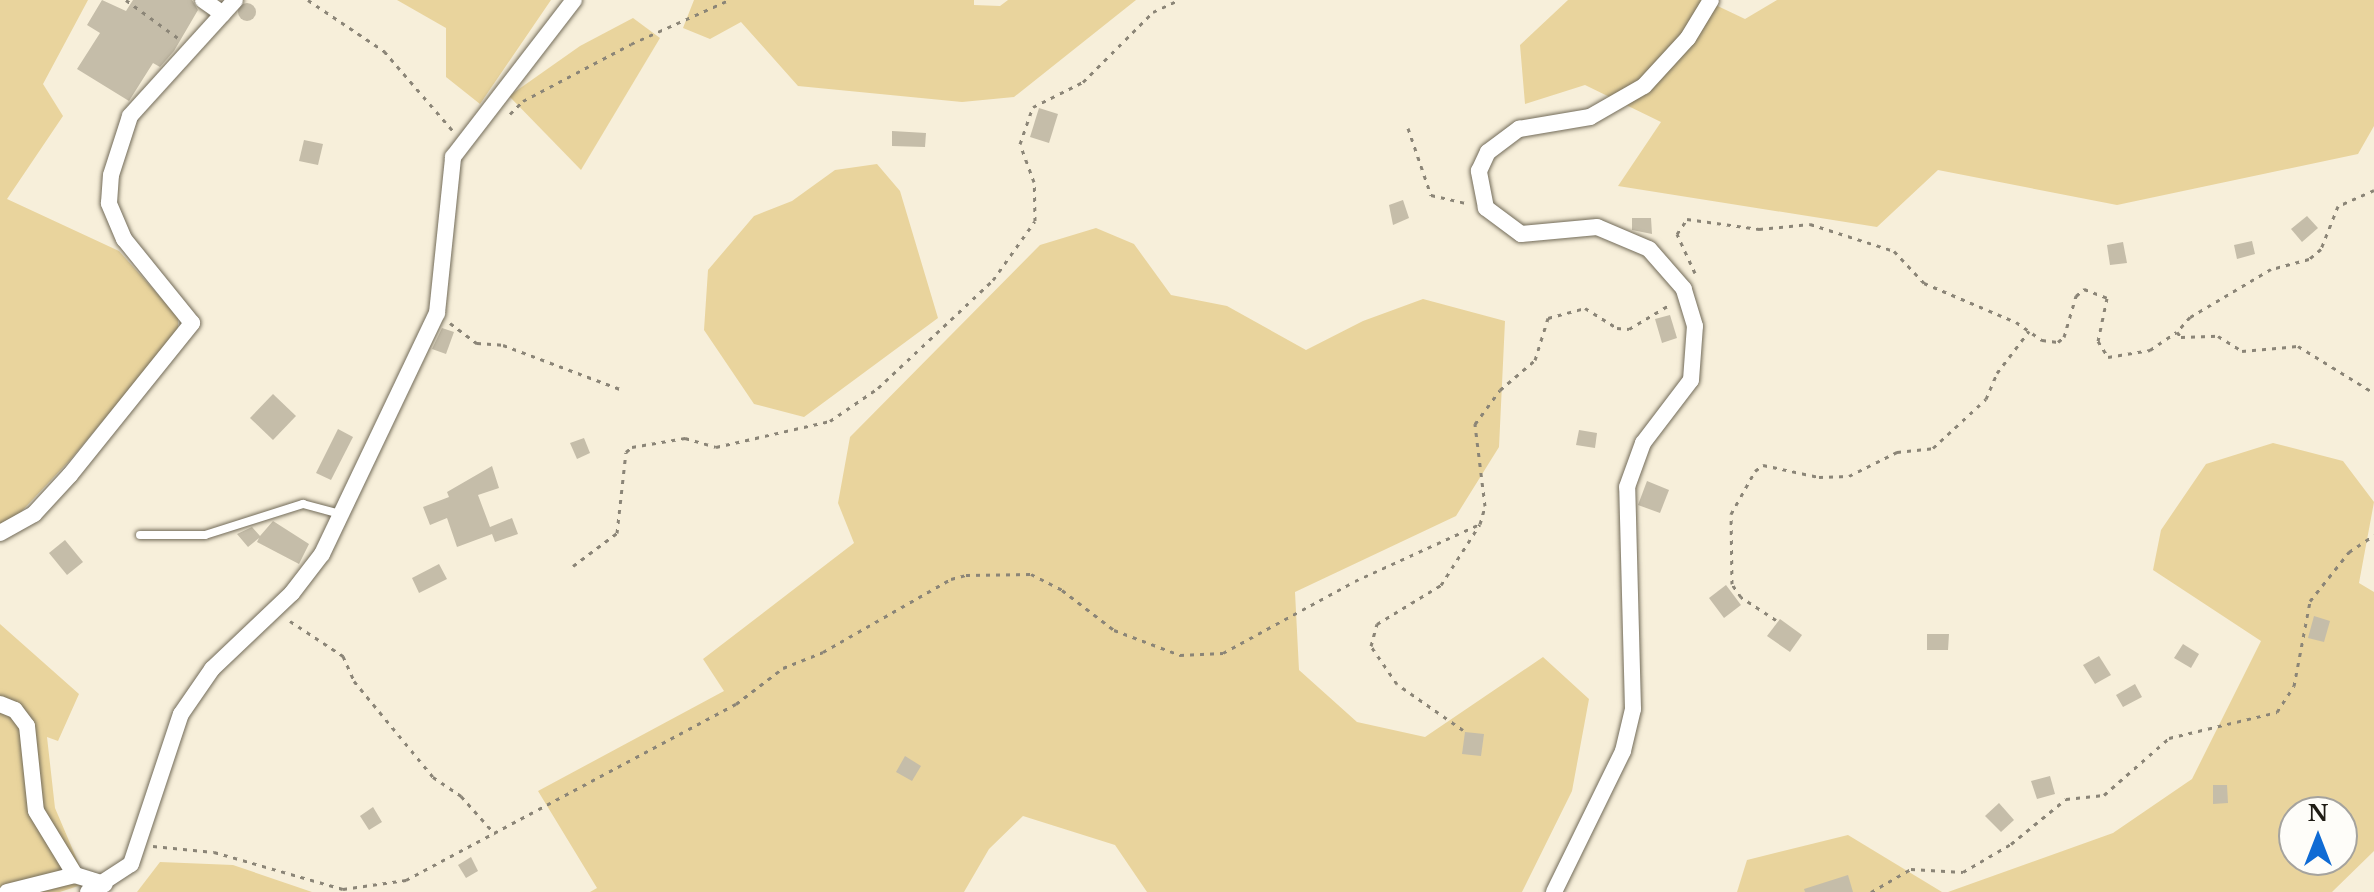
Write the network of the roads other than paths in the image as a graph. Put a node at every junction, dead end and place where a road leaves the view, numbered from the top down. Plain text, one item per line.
1 (203, 0) edge
2 (235, 0) edge
3 (574, 0) edge
4 (1711, 0) edge
5 (223, 14) junction
6 (342, 514) junction
7 (0, 533) edge
8 (140, 535) dead end
9 (0, 704) edge
10 (75, 875) junction
11 (105, 884) junction
12 (7, 892) edge
13 (88, 892) edge
14 (1554, 892) edge

1 - 5 street
2 - 5 street
3 - 6 street
4 - 14 street
5 - 7 street
6 - 8 lane
6 - 11 street
9 - 10 street
10 - 11 street
10 - 12 street
11 - 13 street

